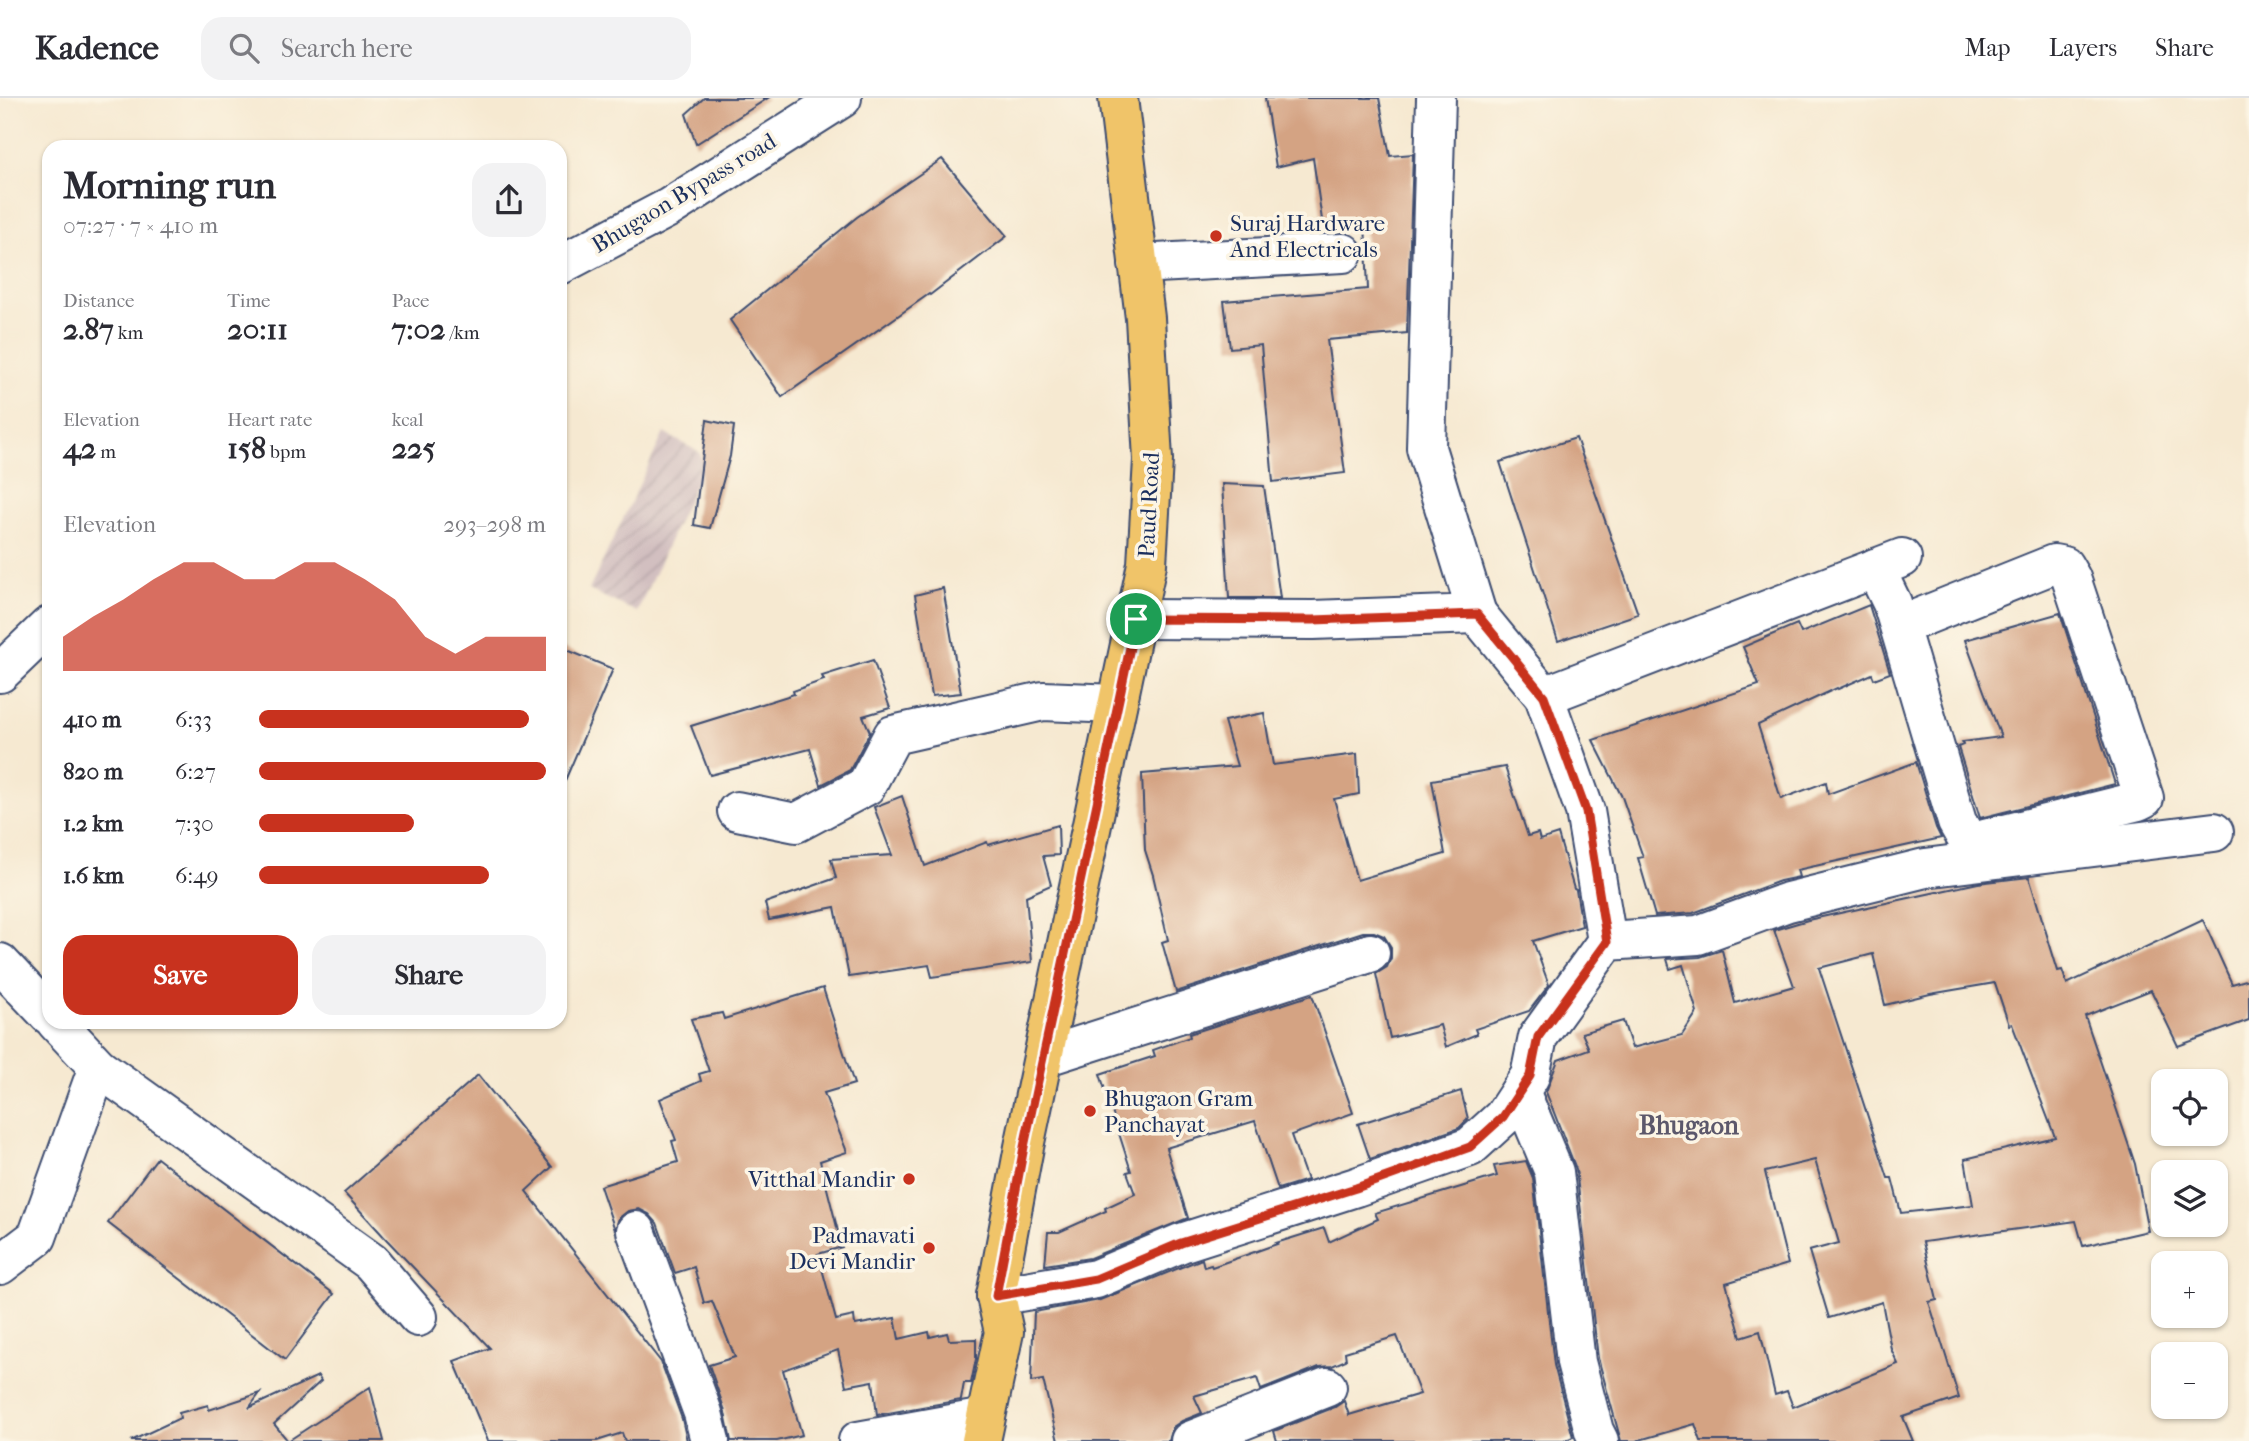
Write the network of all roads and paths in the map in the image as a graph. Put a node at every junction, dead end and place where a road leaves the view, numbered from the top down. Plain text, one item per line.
1 (842, 98) edge
2 (1118, 98) edge
3 (1436, 98) edge
4 (1343, 253) dead end
5 (567, 261) edge
6 (1138, 264) junction
7 (1477, 614) junction
8 (1136, 619) junction
9 (1899, 626) junction
10 (42, 633) edge
11 (0, 673) edge
12 (1544, 696) junction
13 (1117, 704) junction
14 (737, 811) dead end
15 (2214, 832) dead end
16 (1607, 942) junction
17 (1370, 953) dead end
18 (0, 963) edge
19 (42, 1008) edge
20 (63, 1029) edge
21 (1044, 1056) junction
22 (98, 1067) junction
23 (1520, 1091) junction
24 (636, 1231) dead end
25 (0, 1265) edge
26 (996, 1296) junction
27 (418, 1317) dead end
28 (1327, 1387) dead end
29 (983, 1430) edge
30 (710, 1441) edge
31 (858, 1441) edge
32 (1190, 1441) edge
33 (1599, 1441) edge

1 - 5 street, Bhugaon Bypass road
2 - 6 main road, Paud Road
3 - 7 street
4 - 6 street
6 - 8 main road, Paud Road
7 - 8 street
7 - 12 street
8 - 13 main road, Paud Road
9 - 9 street
9 - 12 street
10 - 11 street
12 - 16 street
13 - 14 street
13 - 21 main road, Paud Road
15 - 16 street
16 - 23 street
17 - 21 street
18 - 19 street
20 - 22 street
21 - 26 main road, Paud Road
22 - 25 street
22 - 27 street
23 - 26 street
23 - 33 street
24 - 30 street
26 - 29 main road, Paud Road
28 - 32 street
29 - 31 street

